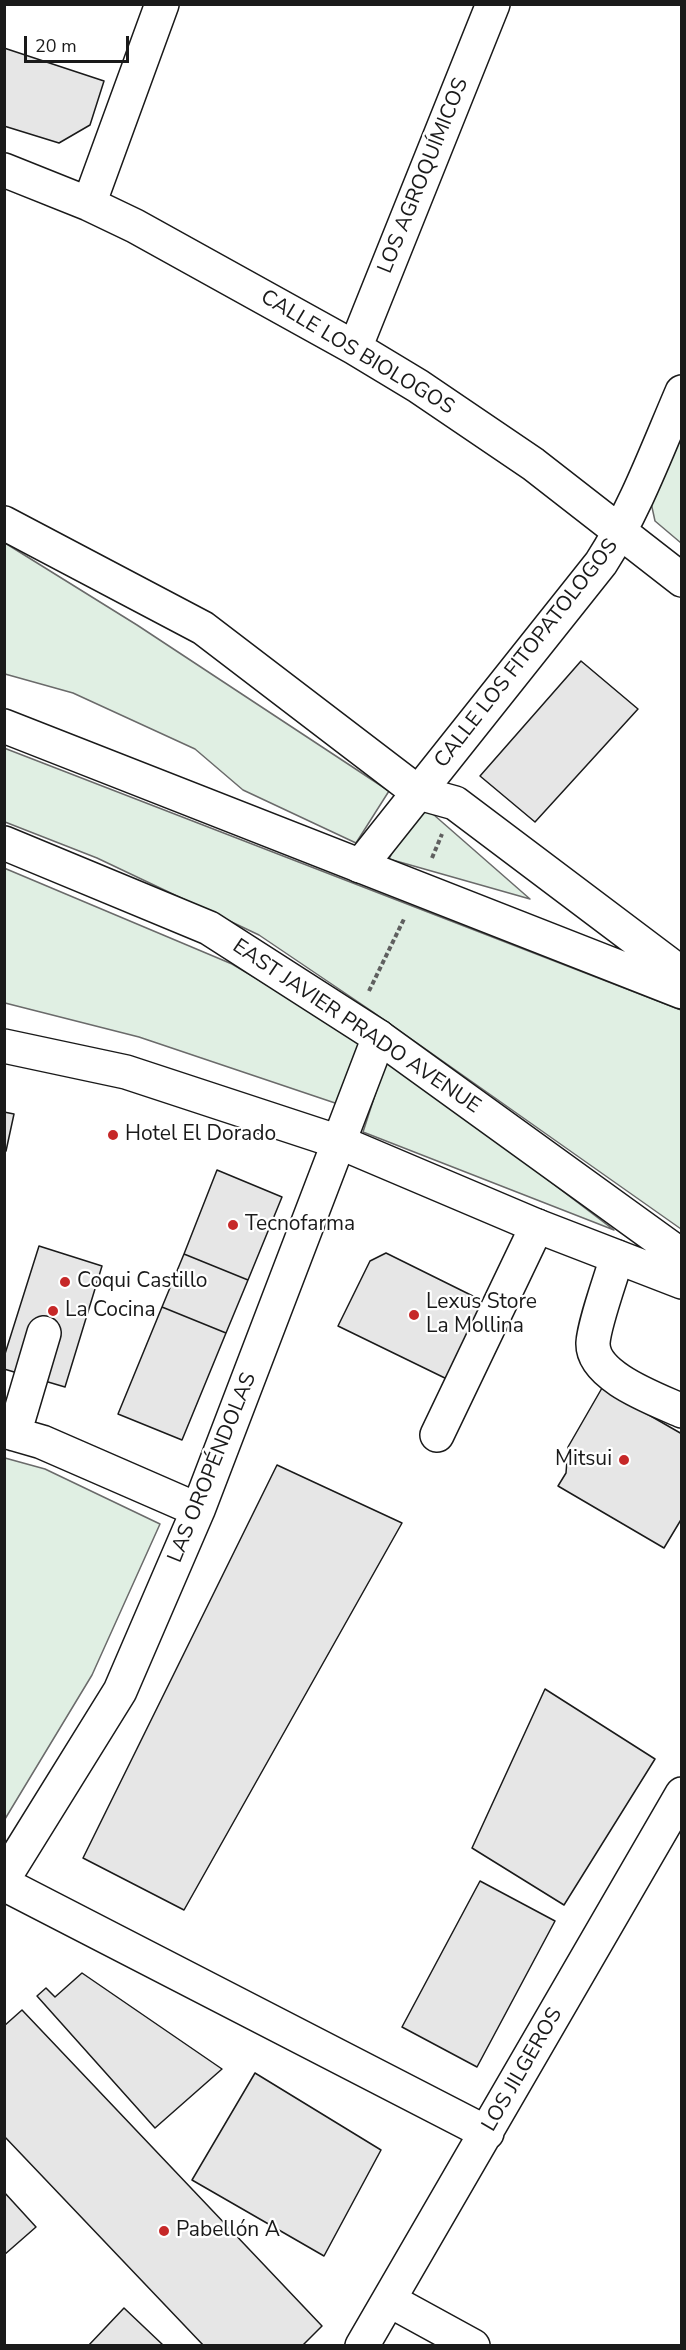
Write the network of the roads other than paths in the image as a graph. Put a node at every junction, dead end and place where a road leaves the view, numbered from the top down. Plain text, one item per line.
1 (162, 4) edge
2 (493, 4) edge
3 (4, 171) edge
4 (89, 204) junction
5 (355, 348) junction
6 (681, 392) edge
7 (4, 523) edge
8 (621, 532) junction
9 (681, 580) edge
10 (4, 726) edge
11 (419, 793) junction
12 (4, 843) edge
13 (360, 866) junction
14 (681, 974) edge
15 (681, 992) edge
16 (379, 1037) junction
17 (4, 1047) edge
18 (339, 1142) junction
19 (537, 1226) junction
20 (681, 1256) edge
21 (616, 1257) junction
22 (681, 1282) edge
23 (44, 1334) dead end
24 (681, 1411) edge
25 (9, 1432) edge
26 (437, 1436) dead end
27 (198, 1510) junction
28 (681, 1794) edge
29 (4, 1878) edge
30 (4, 1884) edge
31 (487, 2133) junction
32 (388, 2300) junction
33 (362, 2346) edge
34 (473, 2346) edge

1 - 4 street
2 - 5 street, LOS AGROQUÍMICOS
3 - 4 street, CALLE LOS BIOLOGOS
4 - 5 street, CALLE LOS BIOLOGOS
5 - 8 street, CALLE LOS BIOLOGOS
6 - 8 street, CALLE LOS FITOPATOLOGOS
7 - 11 street
8 - 9 street, CALLE LOS BIOLOGOS
8 - 11 street, CALLE LOS FITOPATOLOGOS
10 - 13 street
11 - 13 street, CALLE LOS FITOPATOLOGOS
11 - 14 street
12 - 16 street, EAST JAVIER PRADO AVENUE
13 - 15 street
16 - 18 street, LAS OROPÉNDOLAS
16 - 20 street, EAST JAVIER PRADO AVENUE
17 - 18 street
18 - 19 street
18 - 27 street, LAS OROPÉNDOLAS
19 - 21 street
19 - 26 street
21 - 22 street
21 - 24 street
23 - 25 street
25 - 27 street
27 - 29 street, LAS OROPÉNDOLAS
28 - 31 street, LOS JILGEROS
30 - 31 street
31 - 32 street, LOS JILGEROS
32 - 33 street, LOS JILGEROS
32 - 34 street

